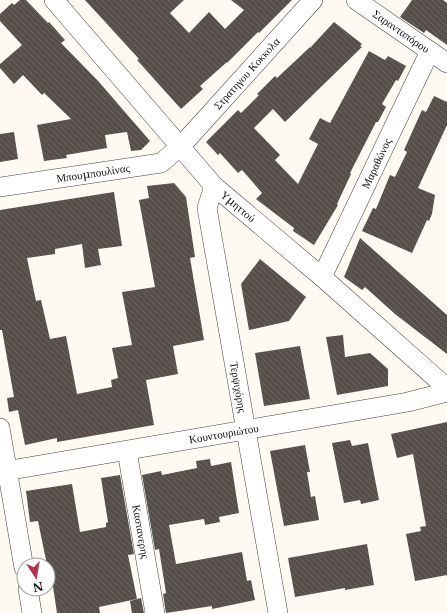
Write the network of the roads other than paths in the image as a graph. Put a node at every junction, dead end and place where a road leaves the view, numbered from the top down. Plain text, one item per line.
1 (54, 0) edge
2 (312, 0) edge
3 (356, 0) edge
4 (430, 51) junction
5 (447, 62) edge
6 (181, 146) junction
7 (214, 186) junction
8 (0, 188) edge
9 (322, 277) junction
10 (447, 388) edge
11 (447, 392) edge
12 (0, 428) edge
13 (245, 430) junction
14 (127, 451) junction
15 (4, 471) edge
16 (22, 557) edge
17 (29, 597) edge
18 (32, 613) edge
19 (155, 613) edge
20 (278, 613) edge

1 - 6 street, Υμηττού
2 - 6 street, Στρατηγου Κοκκολα
3 - 4 street, Σαρανταπόρου
4 - 5 street, Σαρανταπόρου
4 - 9 street, Μαραθώνος
6 - 7 street, Υμηττού
6 - 8 street, Μπουμπουλίνας
7 - 9 street, Υμηττού
7 - 13 street, Τερψιχόρης
9 - 10 street, Υμηττού
11 - 13 street, Κουντουριώτου
12 - 15 street
13 - 14 street, Κουντουριώτου
13 - 20 street, Τερψιχόρης
14 - 15 street, Κουντουριώτου
14 - 19 street, Καστανερης
15 - 16 street
17 - 18 street

